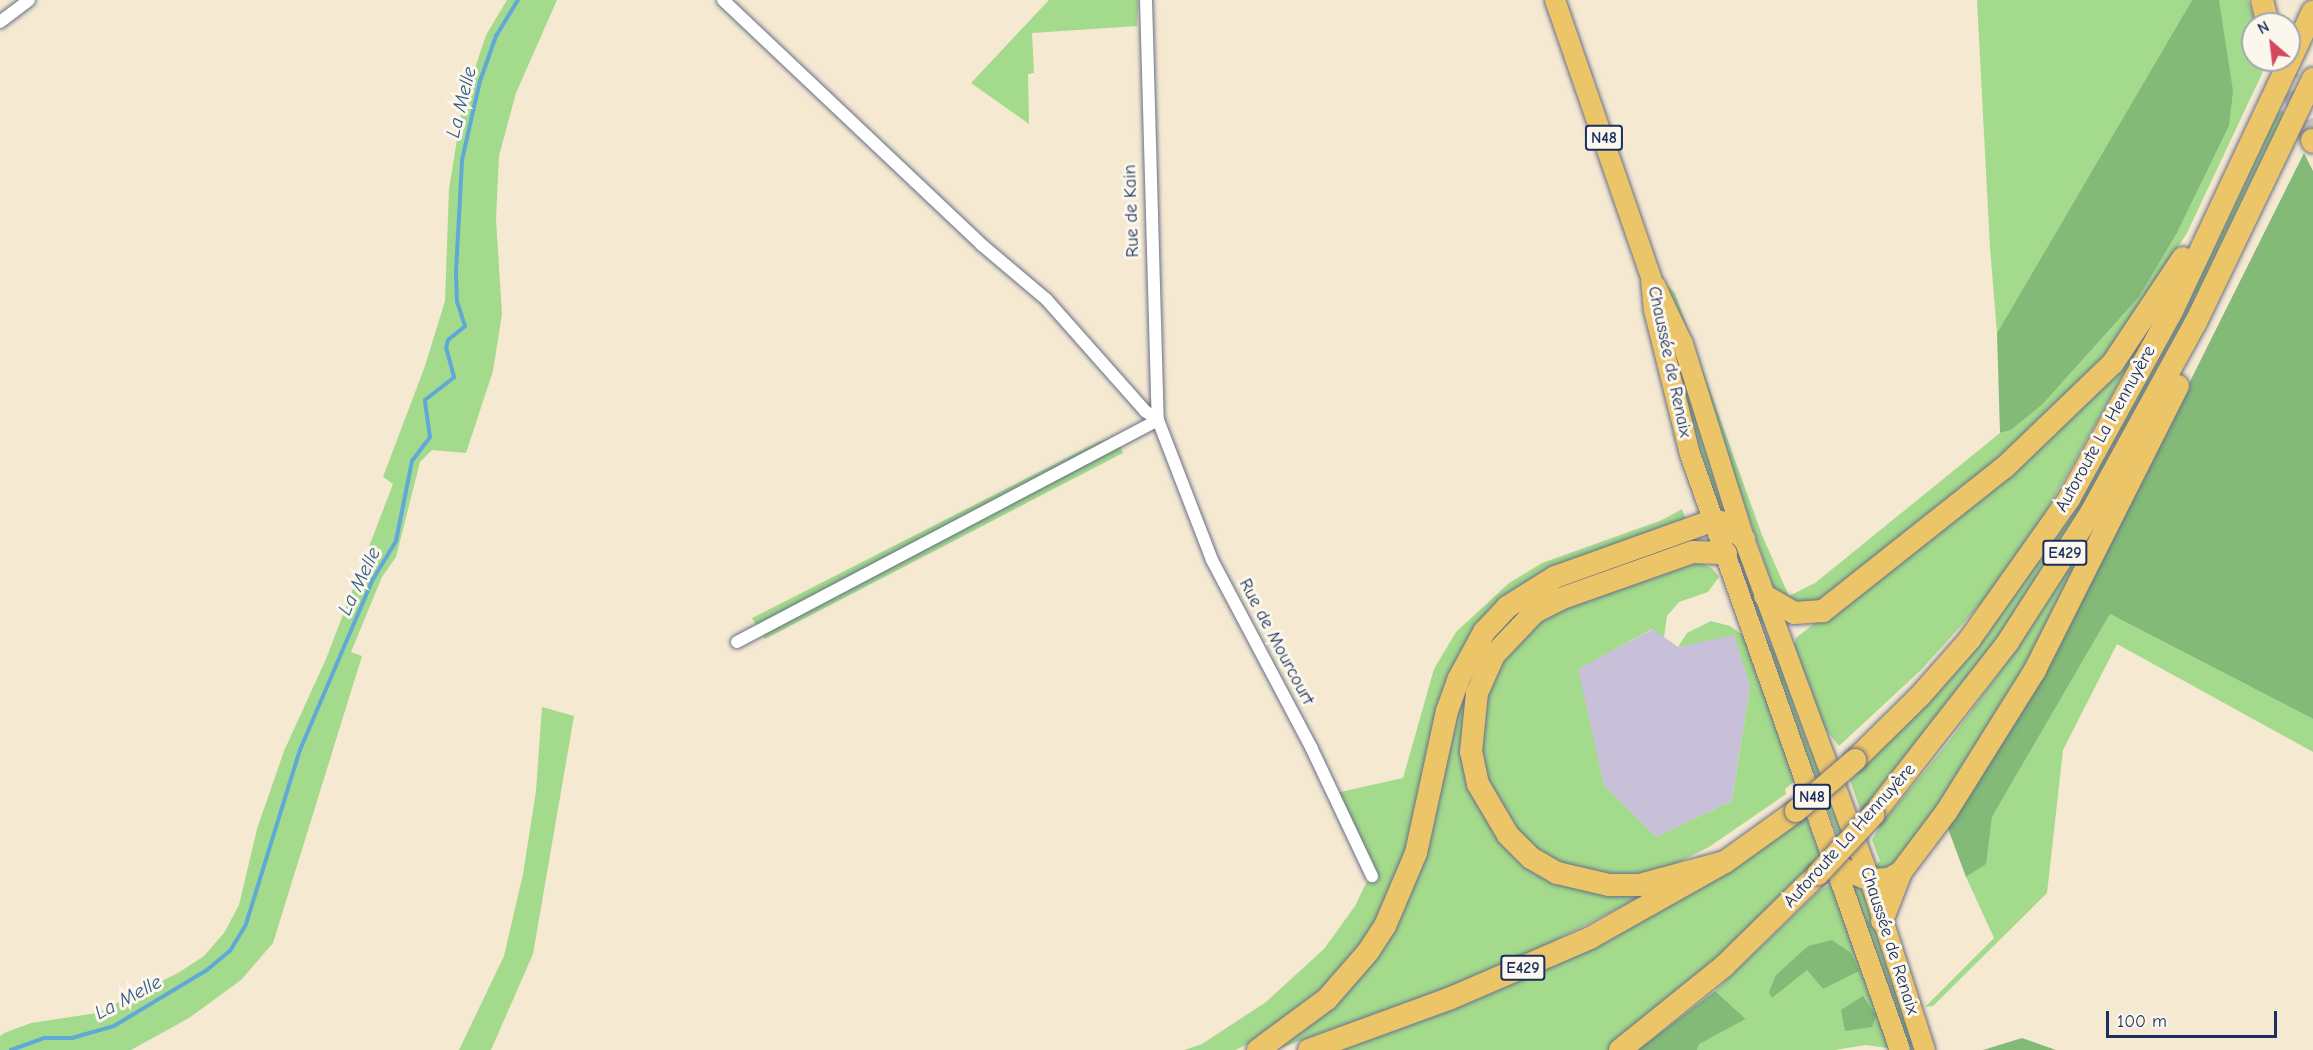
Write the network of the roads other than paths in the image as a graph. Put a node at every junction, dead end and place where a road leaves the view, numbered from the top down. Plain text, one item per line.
1 (29, 0) edge
2 (723, 0) edge
3 (1146, 0) edge
4 (1555, 0) edge
5 (2313, 12) edge
6 (0, 22) edge
7 (2313, 80) edge
8 (2254, 143) junction
9 (2222, 269) junction
10 (1651, 278) junction
11 (1158, 420) junction
12 (1714, 520) junction
13 (1744, 539) junction
14 (1726, 553) junction
15 (1765, 596) junction
16 (737, 642) dead end
17 (1725, 862) junction
18 (1828, 870) junction
19 (1901, 872) junction
20 (1372, 876) dead end
21 (1870, 880) junction
22 (1882, 921) junction
23 (1258, 1050) edge
24 (1309, 1050) edge
25 (1620, 1050) edge
26 (1900, 1050) edge
27 (1925, 1050) edge

1 - 6 street
2 - 11 street
3 - 11 street, Rue de Kain
4 - 10 main road, N48
5 - 8 highway, Autoroute La Hennuyère / E429
7 - 9 highway, Autoroute La Hennuyère / E429
8 - 15 highway
8 - 17 highway, Autoroute La Hennuyère / E429, bridge
9 - 18 highway, Autoroute La Hennuyère / E429, bridge
9 - 19 highway
10 - 12 main road, Chaussée de Renaix / N48
10 - 13 main road, Chaussée de Renaix / N48
11 - 16 street
11 - 20 street, Rue de Mourcourt
12 - 13 highway
12 - 14 main road, Chaussée de Renaix / N48
12 - 23 highway
13 - 15 main road, Chaussée de Renaix / N48
14 - 17 highway
14 - 18 main road, Chaussée de Renaix / N48
15 - 21 main road, Chaussée de Renaix / N48
17 - 24 highway, Autoroute La Hennuyère / E429
18 - 21 highway
18 - 25 highway, Autoroute La Hennuyère / E429
18 - 26 main road, Chaussée de Renaix / N48
19 - 21 highway
19 - 22 highway
21 - 22 main road, Chaussée de Renaix / N48
22 - 27 main road, Chaussée de Renaix / N48

